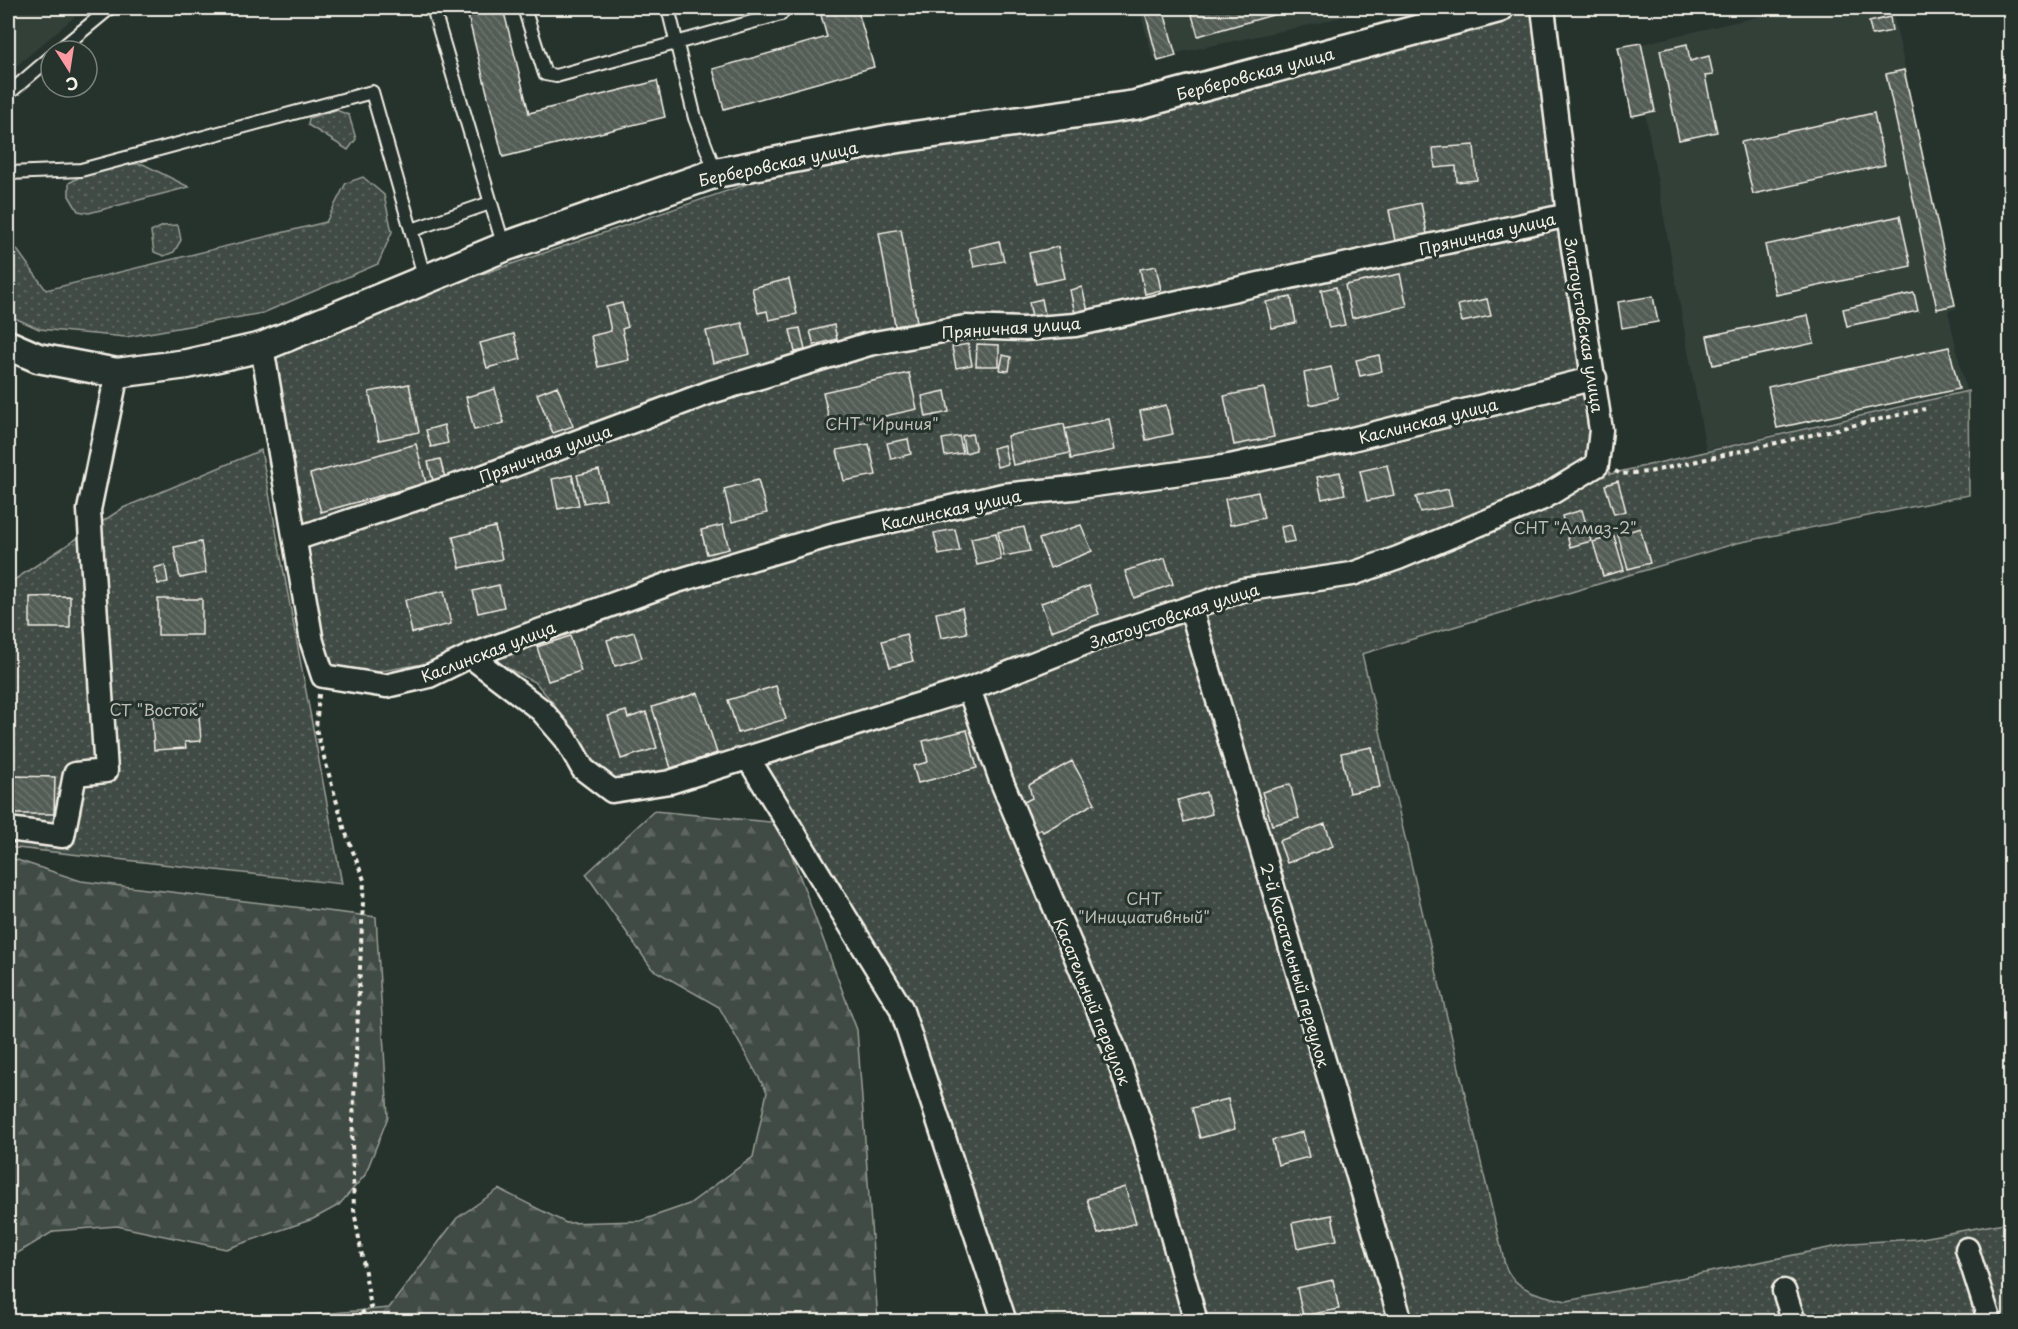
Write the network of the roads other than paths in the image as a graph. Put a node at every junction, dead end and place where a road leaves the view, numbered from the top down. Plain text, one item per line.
1 (110, 8) edge
2 (433, 8) edge
3 (524, 8) edge
4 (668, 8) edge
5 (785, 8) edge
6 (1499, 8) edge
7 (1543, 8) edge
8 (73, 39) edge
9 (677, 42) junction
10 (39, 67) edge
11 (8, 94) edge
12 (8, 173) edge
13 (716, 173) junction
14 (490, 203) junction
15 (1568, 214) junction
16 (412, 230) junction
17 (504, 247) junction
18 (425, 280) junction
19 (8, 345) edge
20 (262, 347) junction
21 (117, 373) junction
22 (1595, 378) junction
23 (295, 538) junction
24 (1191, 609) junction
25 (470, 656) junction
26 (969, 689) junction
27 (748, 758) junction
28 (8, 829) edge
29 (1967, 1249) dead end
30 (1784, 1292) dead end
31 (1005, 1322) edge
32 (1196, 1322) edge
33 (1401, 1322) edge
34 (1794, 1322) edge
35 (1990, 1322) edge

1 - 8 lane
2 - 14 lane
3 - 9 lane
4 - 9 lane
5 - 9 lane
6 - 13 street, Берберовская улица
7 - 15 street, Златоустовская улица
9 - 13 lane
10 - 11 lane
12 - 16 lane
13 - 17 street, Берберовская улица
14 - 16 lane
14 - 17 lane
15 - 22 street, Златоустовская улица
15 - 23 street, Пряничная улица
16 - 18 lane
17 - 18 street, Берберовская улица
18 - 20 street, Берберовская улица
19 - 21 street, Берберовская улица
20 - 21 street, Берберовская улица
20 - 23 street
21 - 28 street
22 - 24 street, Златоустовская улица
22 - 25 street, Каслинская улица
23 - 25 street, Каслинская улица
24 - 26 street, Златоустовская улица
24 - 33 street, 2-й Касательный переулок
25 - 27 street, Златоустовская улица
26 - 27 street, Златоустовская улица
26 - 32 street, Касательный переулок
27 - 31 street
29 - 35 street
30 - 34 street

